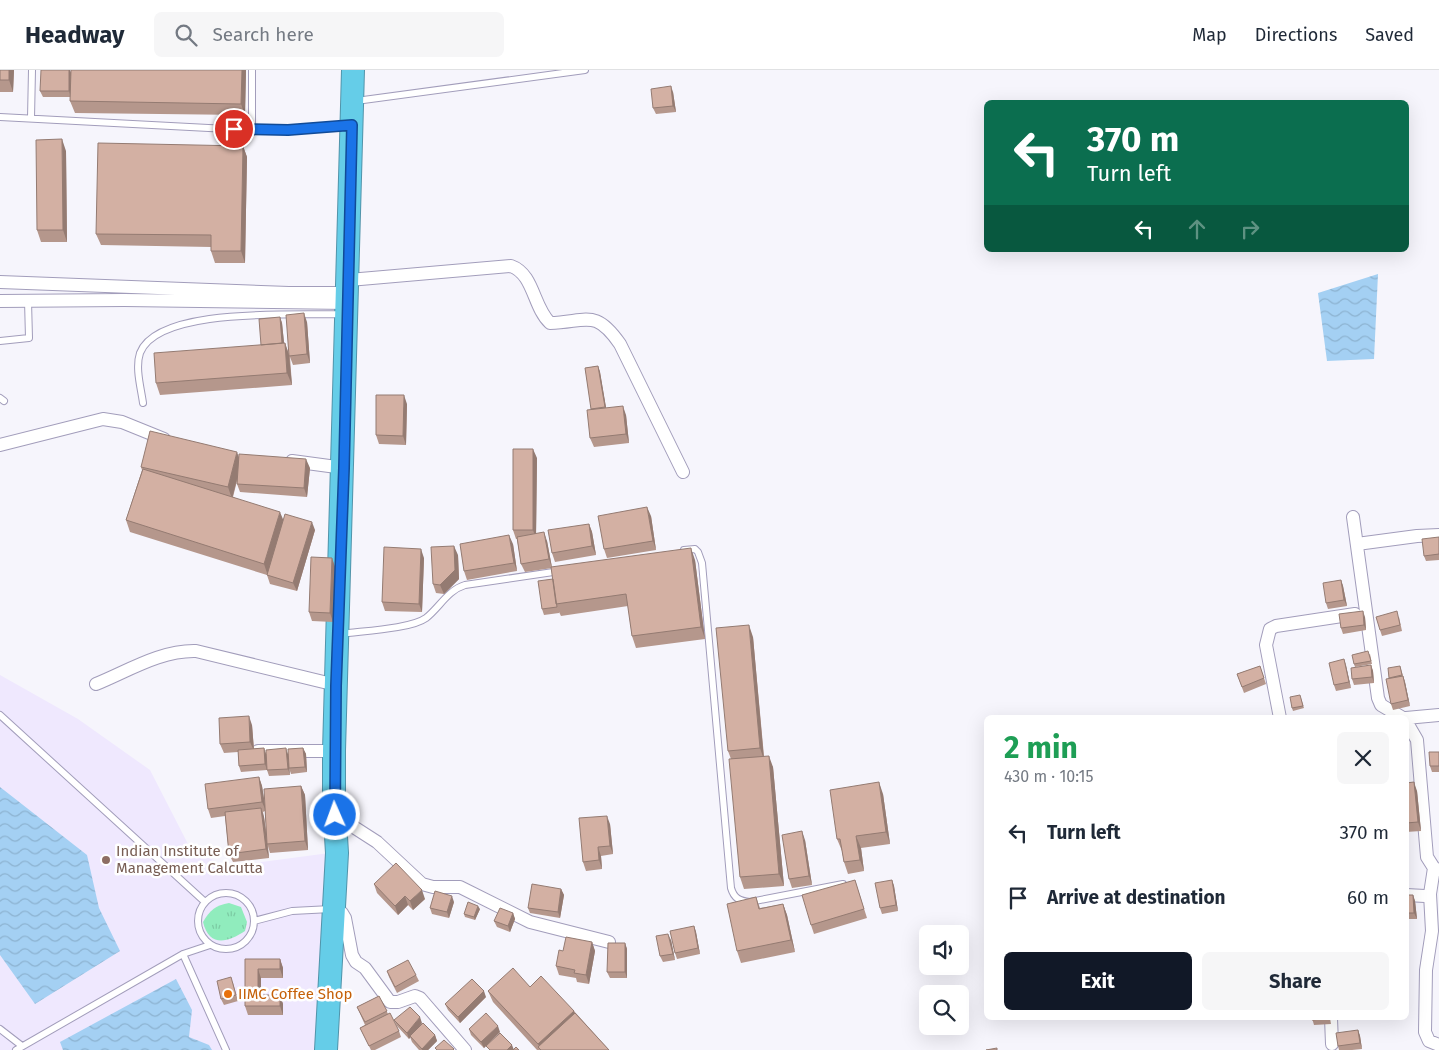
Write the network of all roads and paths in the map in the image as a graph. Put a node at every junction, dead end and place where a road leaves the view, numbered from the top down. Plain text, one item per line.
1 (32, 70) edge
2 (252, 70) edge
3 (354, 70) edge
4 (585, 70) edge
5 (352, 102) junction
6 (0, 117) edge
7 (31, 118) junction
8 (352, 125) junction
9 (252, 130) junction
10 (0, 282) edge
11 (348, 297) junction
12 (0, 301) edge
13 (28, 301) junction
14 (0, 341) edge
15 (143, 402) dead end
16 (179, 443) edge
17 (0, 445) edge
18 (283, 460) edge
19 (344, 468) junction
20 (682, 472) dead end
21 (1353, 517) dead end
22 (1439, 536) edge
23 (1357, 544) junction
24 (672, 552) edge
25 (566, 570) edge
26 (1367, 613) junction
27 (337, 634) junction
28 (96, 684) dead end
29 (336, 686) junction
30 (0, 715) edge
31 (1279, 715) edge
32 (1398, 715) edge
33 (1439, 715) edge
34 (1409, 719) edge
35 (1409, 727) edge
36 (258, 751) edge
37 (334, 752) junction
38 (335, 815) junction
39 (1436, 869) edge
40 (851, 883) edge
41 (1430, 894) junction
42 (1409, 895) edge
43 (205, 902) junction
44 (335, 909) junction
45 (254, 921) junction
46 (608, 942) edge
47 (210, 945) junction
48 (183, 954) junction
49 (1331, 1020) edge
50 (0, 1029) edge
51 (1332, 1044) dead end
52 (1439, 1045) edge
53 (22, 1046) junction
54 (16, 1050) edge
55 (226, 1050) edge
56 (326, 1050) edge
57 (465, 1050) edge

1 - 7 lane
2 - 9 lane
3 - 5 highway
4 - 5 lane
5 - 8 highway
6 - 7 lane
7 - 9 lane
8 - 9 lane
8 - 11 highway
10 - 11 street
11 - 13 street
11 - 15 lane
11 - 19 highway
11 - 20 street
12 - 13 street
13 - 14 lane
16 - 17 street
18 - 19 street
19 - 27 highway
21 - 23 street
22 - 23 street
23 - 26 street
24 - 40 lane
25 - 27 lane
26 - 31 street
26 - 32 street
27 - 29 highway
28 - 29 street
29 - 37 highway
30 - 43 lane
33 - 34 street
35 - 39 street
36 - 37 street
37 - 38 highway
38 - 44 highway
38 - 46 street
39 - 41 street
41 - 42 street
41 - 52 street
43 - 45 lane
43 - 47 lane
44 - 45 lane
44 - 56 highway
44 - 57 street
45 - 47 lane
47 - 48 lane
48 - 53 lane
48 - 55 lane
49 - 51 street
50 - 53 lane
53 - 54 lane

